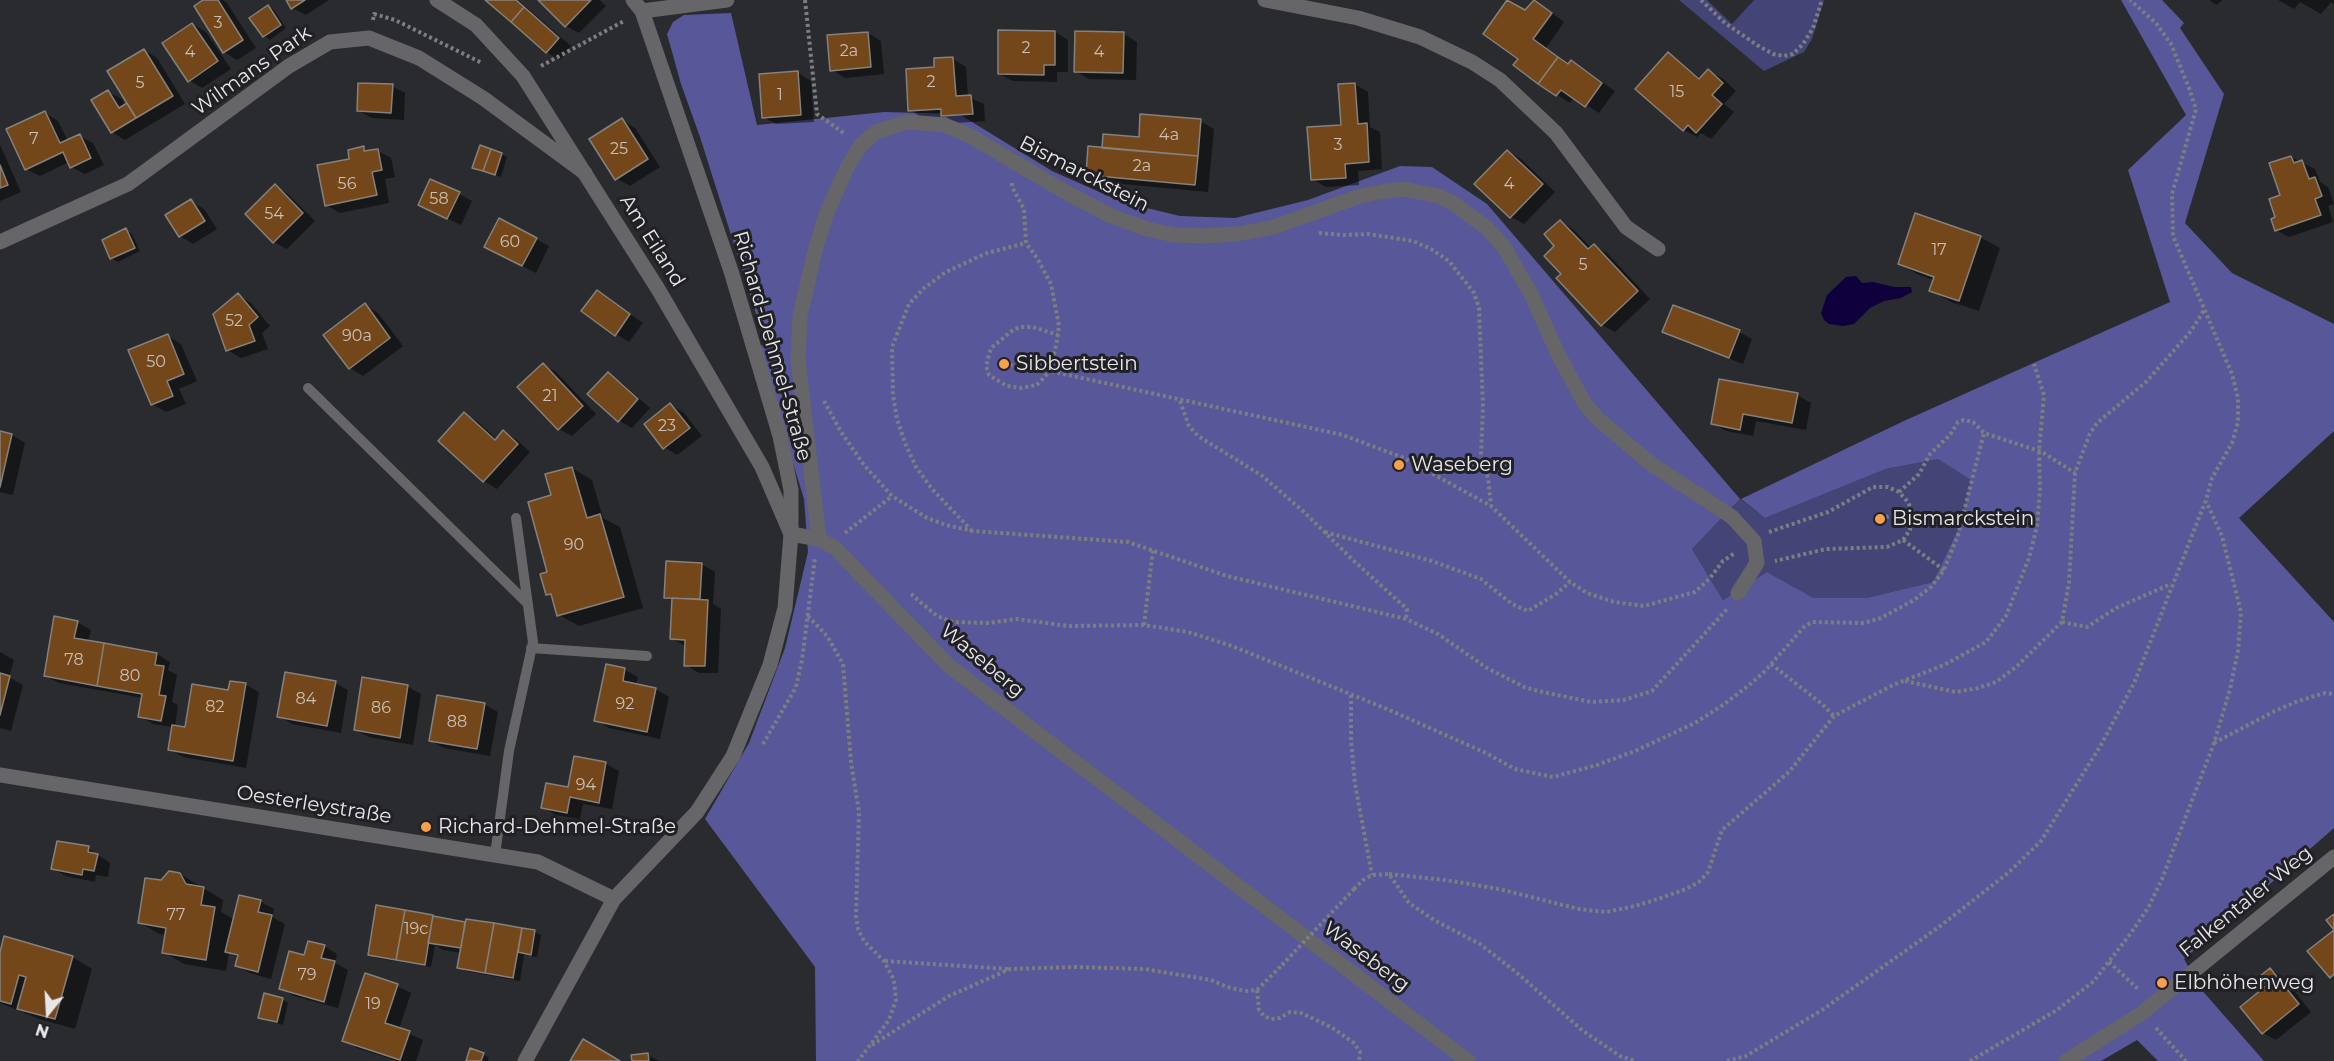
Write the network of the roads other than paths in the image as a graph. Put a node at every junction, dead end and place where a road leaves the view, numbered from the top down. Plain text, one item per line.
1 (437, 0) edge
2 (727, 0) edge
3 (1265, 0) edge
4 (637, 5) edge
5 (587, 175) junction
6 (0, 242) edge
7 (1658, 249) dead end
8 (308, 388) dead end
9 (516, 518) dead end
10 (790, 534) junction
11 (819, 539) junction
12 (1738, 593) road end
13 (528, 604) junction
14 (531, 648) junction
15 (647, 656) dead end
16 (0, 774) edge
17 (495, 855) junction
18 (2334, 857) edge
19 (614, 899) junction
20 (525, 1061) edge
21 (1468, 1061) edge
22 (2066, 1061) edge

1 - 5 street, Am Eiland
2 - 4 street
3 - 7 street
4 - 10 street, Richard-Dehmel-Straße
5 - 6 street, Wilmans Park
5 - 10 street, Am Eiland
8 - 13 lane
9 - 13 lane
10 - 11 street, Waseberg
10 - 19 street, Richard-Dehmel-Straße
11 - 12 street, Bismarckstein
11 - 21 street, Waseberg
13 - 14 lane
14 - 15 lane
14 - 17 lane
16 - 17 street, Oesterleystraße
17 - 19 street, Oesterleystraße
18 - 22 street, Falkentaler Weg
19 - 20 street, Richard-Dehmel-Straße

